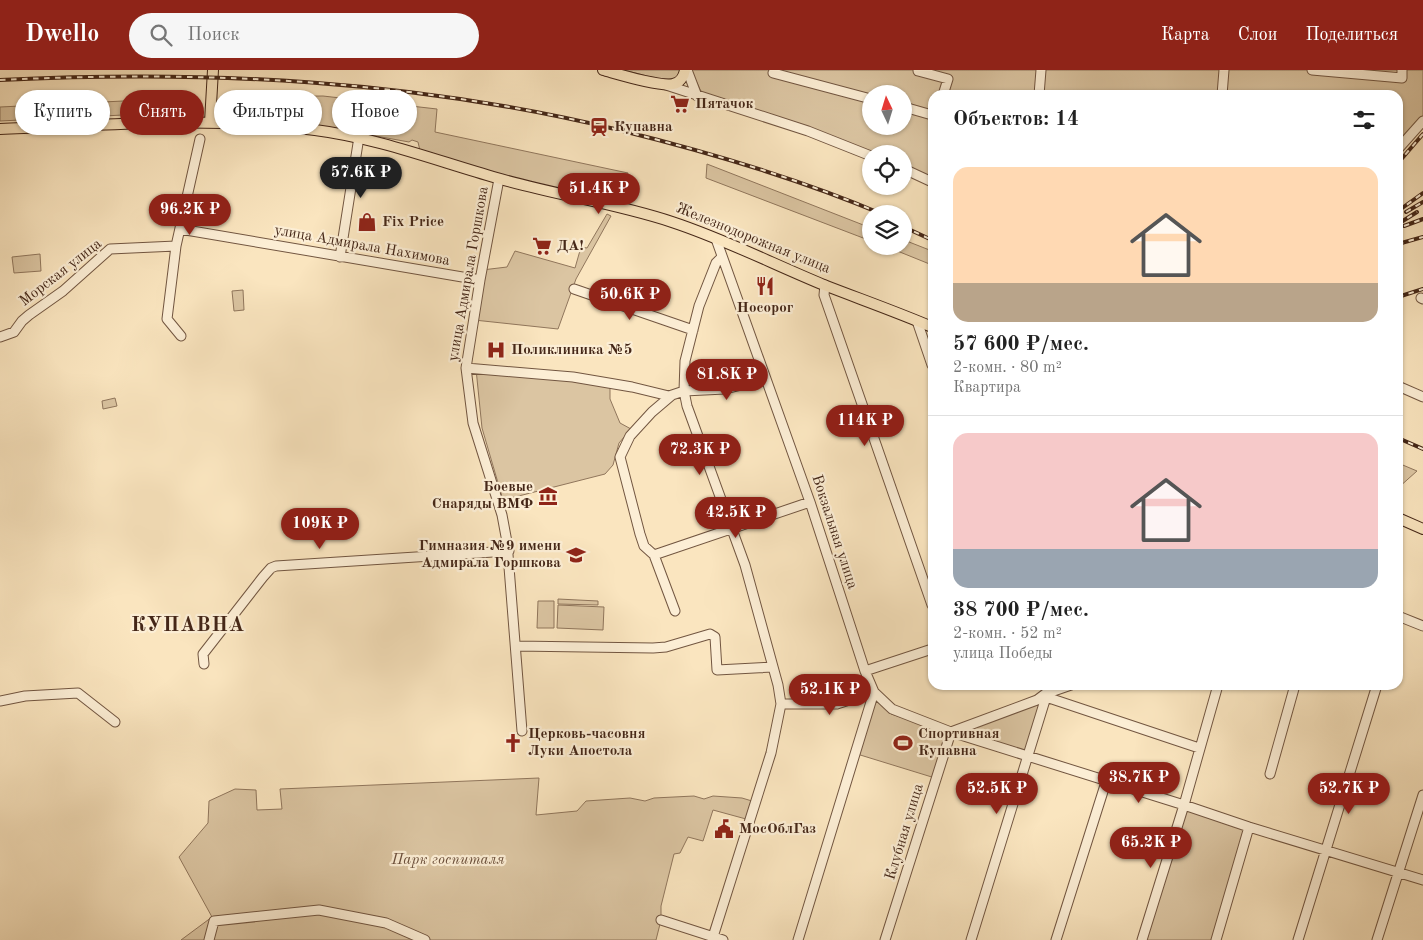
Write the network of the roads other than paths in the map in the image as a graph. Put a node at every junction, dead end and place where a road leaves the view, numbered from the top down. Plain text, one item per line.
1 (213, 70) edge
2 (603, 70) edge
3 (686, 70) edge
4 (917, 70) edge
5 (1041, 70) edge
6 (1224, 70) edge
7 (1312, 70) edge
8 (773, 73) dead end
9 (1402, 74) edge
10 (662, 84) junction
11 (945, 90) edge
12 (1039, 90) edge
13 (1222, 90) edge
14 (697, 96) junction
15 (862, 97) edge
16 (912, 109) edge
17 (928, 114) edge
18 (1423, 121) edge
19 (210, 122) junction
20 (0, 130) edge
21 (359, 138) junction
22 (200, 139) dead end
23 (1403, 143) edge
24 (862, 152) edge
25 (912, 173) edge
26 (500, 179) junction
27 (928, 180) edge
28 (180, 229) junction
29 (716, 239) junction
30 (176, 246) junction
31 (340, 257) junction
32 (722, 257) junction
33 (480, 280) junction
34 (825, 285) junction
35 (574, 289) dead end
36 (918, 321) junction
37 (928, 325) edge
38 (693, 330) junction
39 (181, 336) dead end
40 (0, 337) edge
41 (928, 352) edge
42 (466, 368) junction
43 (766, 379) junction
44 (1403, 388) edge
45 (684, 390) junction
46 (669, 396) junction
47 (1423, 397) edge
48 (810, 502) junction
49 (1403, 520) edge
50 (732, 528) junction
51 (1423, 529) edge
52 (508, 551) junction
53 (654, 555) junction
54 (928, 594) edge
55 (675, 611) dead end
56 (1403, 619) edge
57 (1423, 626) edge
58 (516, 646) junction
59 (928, 650) edge
60 (204, 664) dead end
61 (773, 667) junction
62 (865, 671) junction
63 (1043, 690) edge
64 (1059, 690) edge
65 (1216, 690) edge
66 (1294, 690) edge
67 (1376, 690) edge
68 (874, 692) junction
69 (1045, 696) junction
70 (0, 701) edge
71 (781, 704) junction
72 (115, 722) dead end
73 (522, 731) dead end
74 (951, 732) junction
75 (1199, 748) junction
76 (1028, 756) junction
77 (1270, 774) dead end
78 (1106, 782) junction
79 (1423, 796) edge
80 (1184, 805) junction
81 (1249, 827) junction
82 (1326, 850) junction
83 (1399, 872) junction
84 (1423, 880) edge
85 (661, 920) dead end
86 (713, 939) edge
87 (209, 940) edge
88 (425, 940) edge
89 (723, 940) edge
90 (798, 940) edge
91 (886, 940) edge
92 (971, 940) edge
93 (1056, 940) edge
94 (1142, 940) edge
95 (1216, 940) edge
96 (1298, 940) edge
97 (1377, 940) edge

1 - 19 main road
2 - 10 main road
3 - 10 main road
3 - 14 street
4 - 11 street
5 - 12 street
6 - 13 street
7 - 9 street
8 - 15 street
10 - 14 street
14 - 24 street
16 - 17 street
18 - 23 street
19 - 20 main road, Железнодорожная улица
19 - 21 main road, Железнодорожная улица
21 - 26 main road, Железнодорожная улица
21 - 31 street
22 - 28 street
25 - 27 street
26 - 29 main road, Железнодорожная улица
26 - 33 street, улица Адмирала Горшкова
28 - 30 street
28 - 31 street, улица Адмирала Нахимова
29 - 32 street, Вокзальная улица
29 - 34 main road, Железнодорожная улица
30 - 39 street
30 - 40 street, Морская улица
31 - 33 street, улица Адмирала Нахимова
32 - 38 street
32 - 43 street, Вокзальная улица
33 - 42 street, улица Адмирала Горшкова
34 - 36 main road, Железнодорожная улица
34 - 54 street
35 - 38 street
36 - 37 main road, Железнодорожная улица
36 - 41 street
38 - 45 street
42 - 46 street
42 - 52 street, улица Адмирала Горшкова
43 - 45 street
43 - 48 street, Вокзальная улица
44 - 47 street
45 - 46 street
45 - 50 street
46 - 53 street
48 - 50 street
48 - 62 street, Вокзальная улица
49 - 51 main road
50 - 53 street
50 - 61 street
52 - 58 street, улица Адмирала Горшкова
52 - 60 street
53 - 55 street
56 - 57 street
58 - 61 street
58 - 73 street, улица Адмирала Горшкова
59 - 62 street
61 - 71 street
62 - 68 street, Вокзальная улица
63 - 69 street
64 - 69 street
65 - 75 street
66 - 77 street
67 - 82 street
68 - 71 street
68 - 74 street
68 - 90 street
69 - 74 street
69 - 75 street
69 - 76 street
70 - 72 street
71 - 86 street
74 - 76 street
74 - 91 street, Клубная улица
75 - 80 street
76 - 78 street
76 - 92 street
78 - 80 street
78 - 93 street
79 - 83 street
80 - 81 street
80 - 94 street
81 - 82 street
81 - 95 street
82 - 83 street
82 - 96 street
83 - 84 street
83 - 97 street
85 - 86 street
86 - 89 street
87 - 88 street

